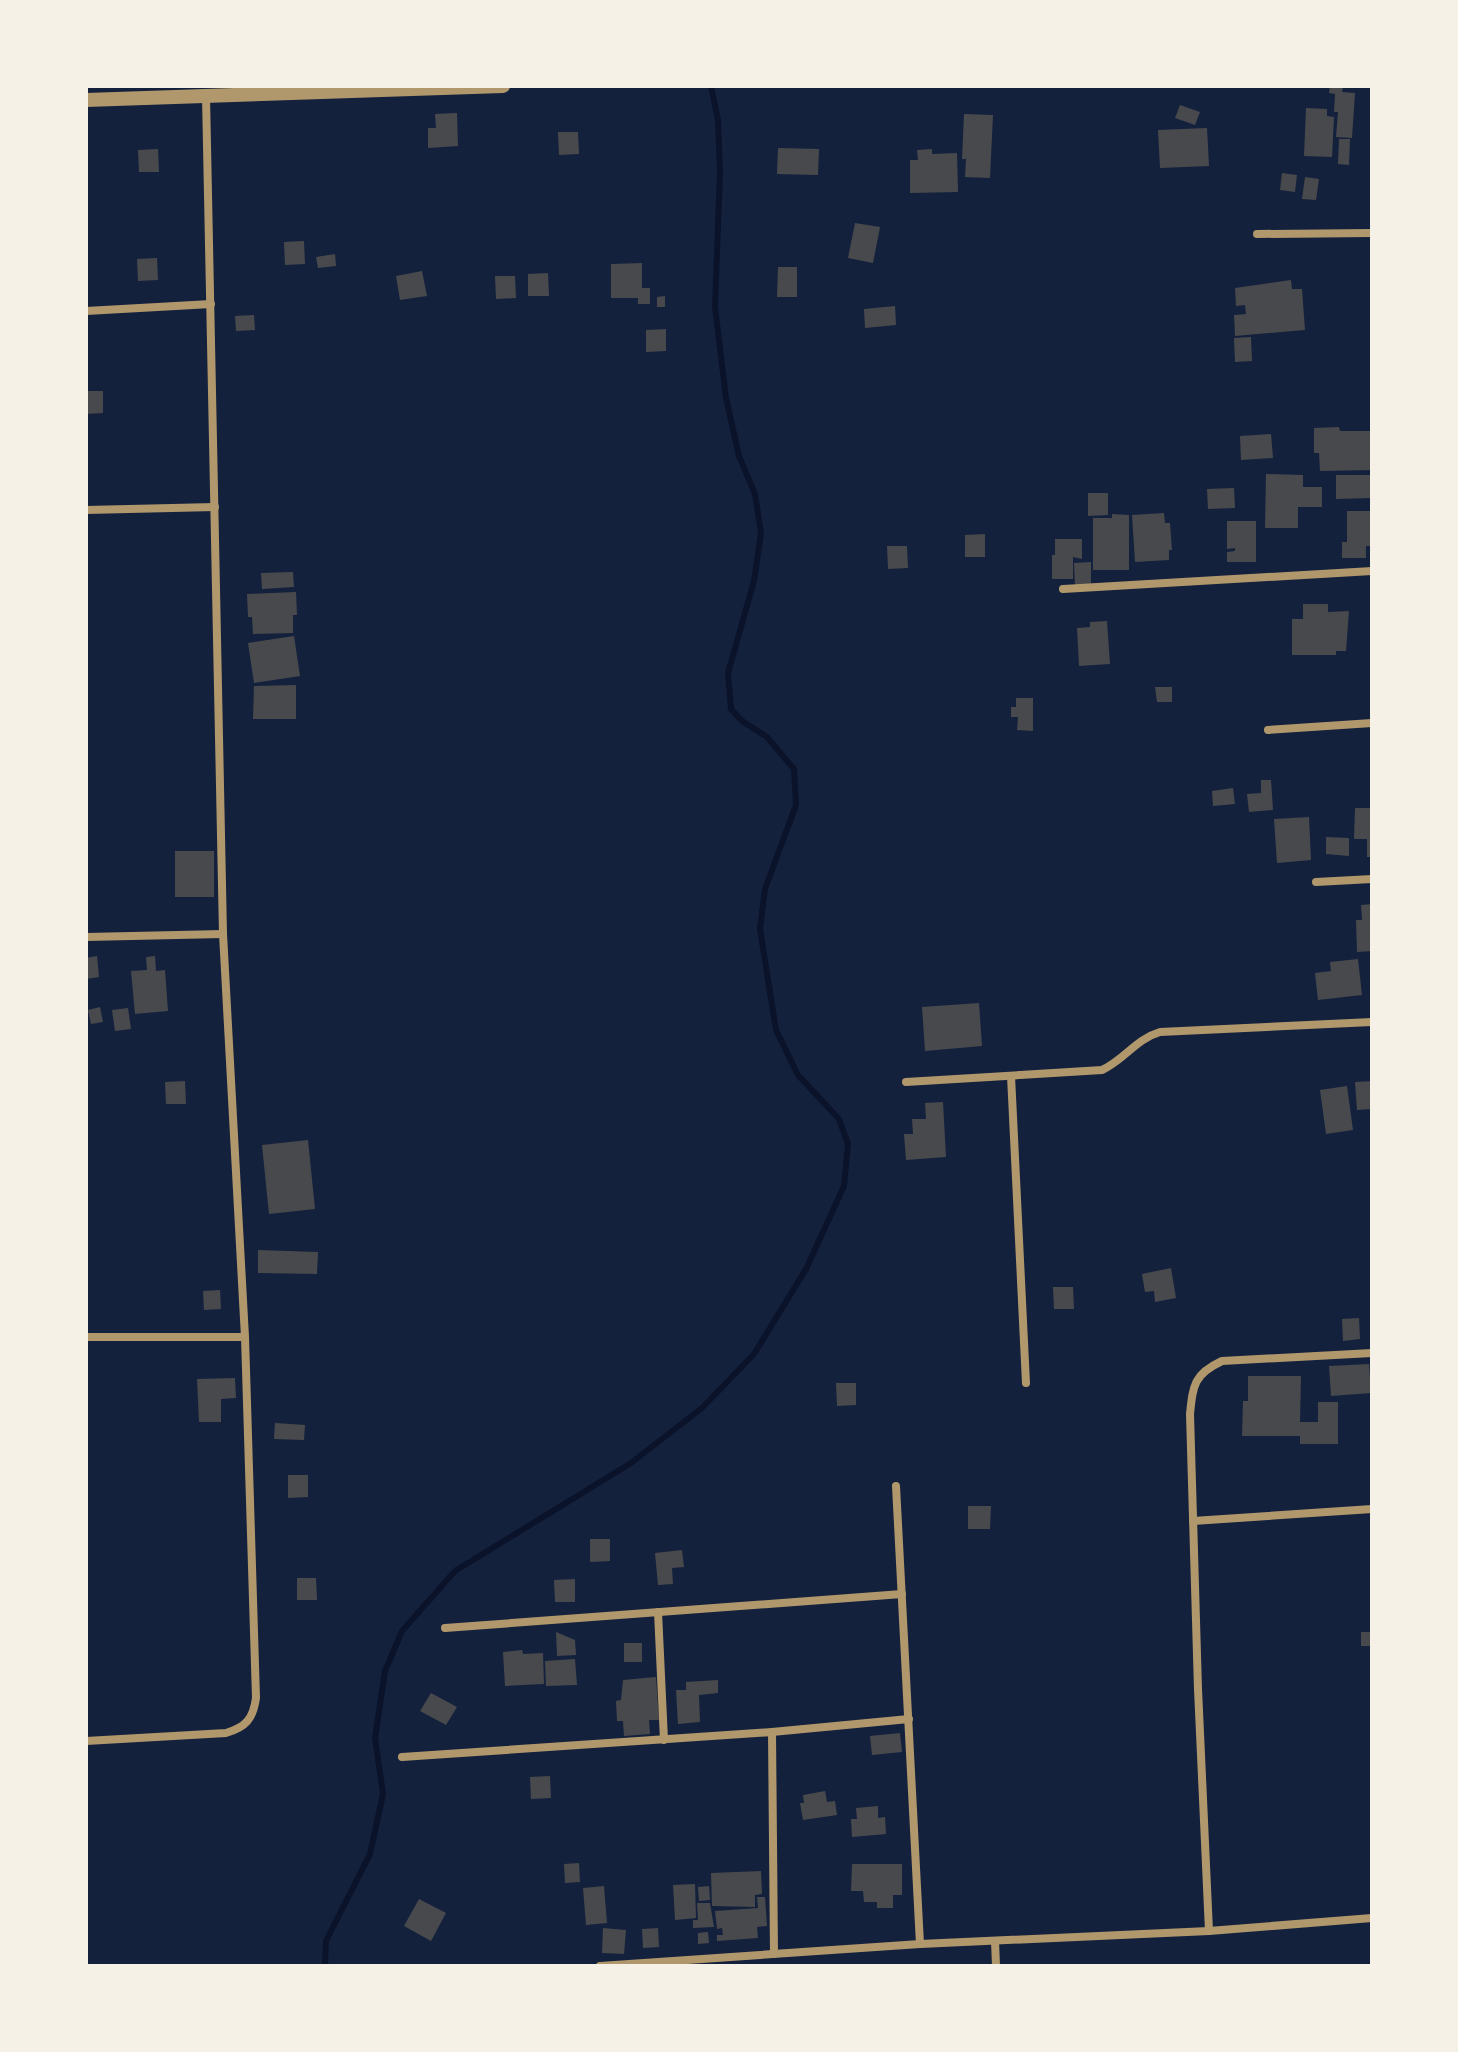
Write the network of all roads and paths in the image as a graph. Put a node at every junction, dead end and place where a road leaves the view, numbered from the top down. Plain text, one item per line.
1 (503, 86) edge
2 (327, 89) edge
3 (206, 96) junction
4 (86, 100) edge
5 (1372, 233) edge
6 (1257, 234) dead end
7 (211, 304) junction
8 (86, 311) edge
9 (215, 507) junction
10 (86, 510) edge
11 (1372, 571) edge
12 (1063, 589) dead end
13 (1372, 723) edge
14 (1268, 730) dead end
15 (1372, 879) edge
16 (1316, 882) dead end
17 (223, 934) junction
18 (86, 937) edge
19 (1372, 1022) edge
20 (1011, 1076) junction
21 (906, 1082) dead end
22 (86, 1337) edge
23 (245, 1337) junction
24 (1372, 1353) edge
25 (1026, 1383) dead end
26 (896, 1486) dead end
27 (1372, 1509) edge
28 (1193, 1521) junction
29 (902, 1594) junction
30 (658, 1612) junction
31 (445, 1628) dead end
32 (909, 1719) junction
33 (772, 1732) junction
34 (664, 1740) junction
35 (86, 1741) edge
36 (402, 1757) dead end
37 (1372, 1918) edge
38 (1209, 1931) junction
39 (995, 1941) junction
40 (920, 1944) junction
41 (774, 1954) junction
42 (729, 1962) edge
43 (600, 1966) edge
44 (996, 1966) edge

1 - 2 street
2 - 3 street
3 - 4 street
3 - 7 street
5 - 6 street
7 - 8 street
7 - 9 street
9 - 10 street
9 - 17 street
11 - 12 street
13 - 14 street
15 - 16 street
17 - 18 street
17 - 23 street
19 - 20 street
20 - 21 street
20 - 25 street
22 - 23 street
23 - 35 street
24 - 28 street
26 - 29 street
27 - 28 street
28 - 38 street
29 - 30 street
29 - 32 street
30 - 31 street
30 - 34 street
32 - 33 street
32 - 40 street
33 - 34 street
33 - 41 street
34 - 36 street
37 - 38 street
38 - 39 street
39 - 40 street
39 - 44 street
40 - 41 street
41 - 42 street
42 - 43 street

